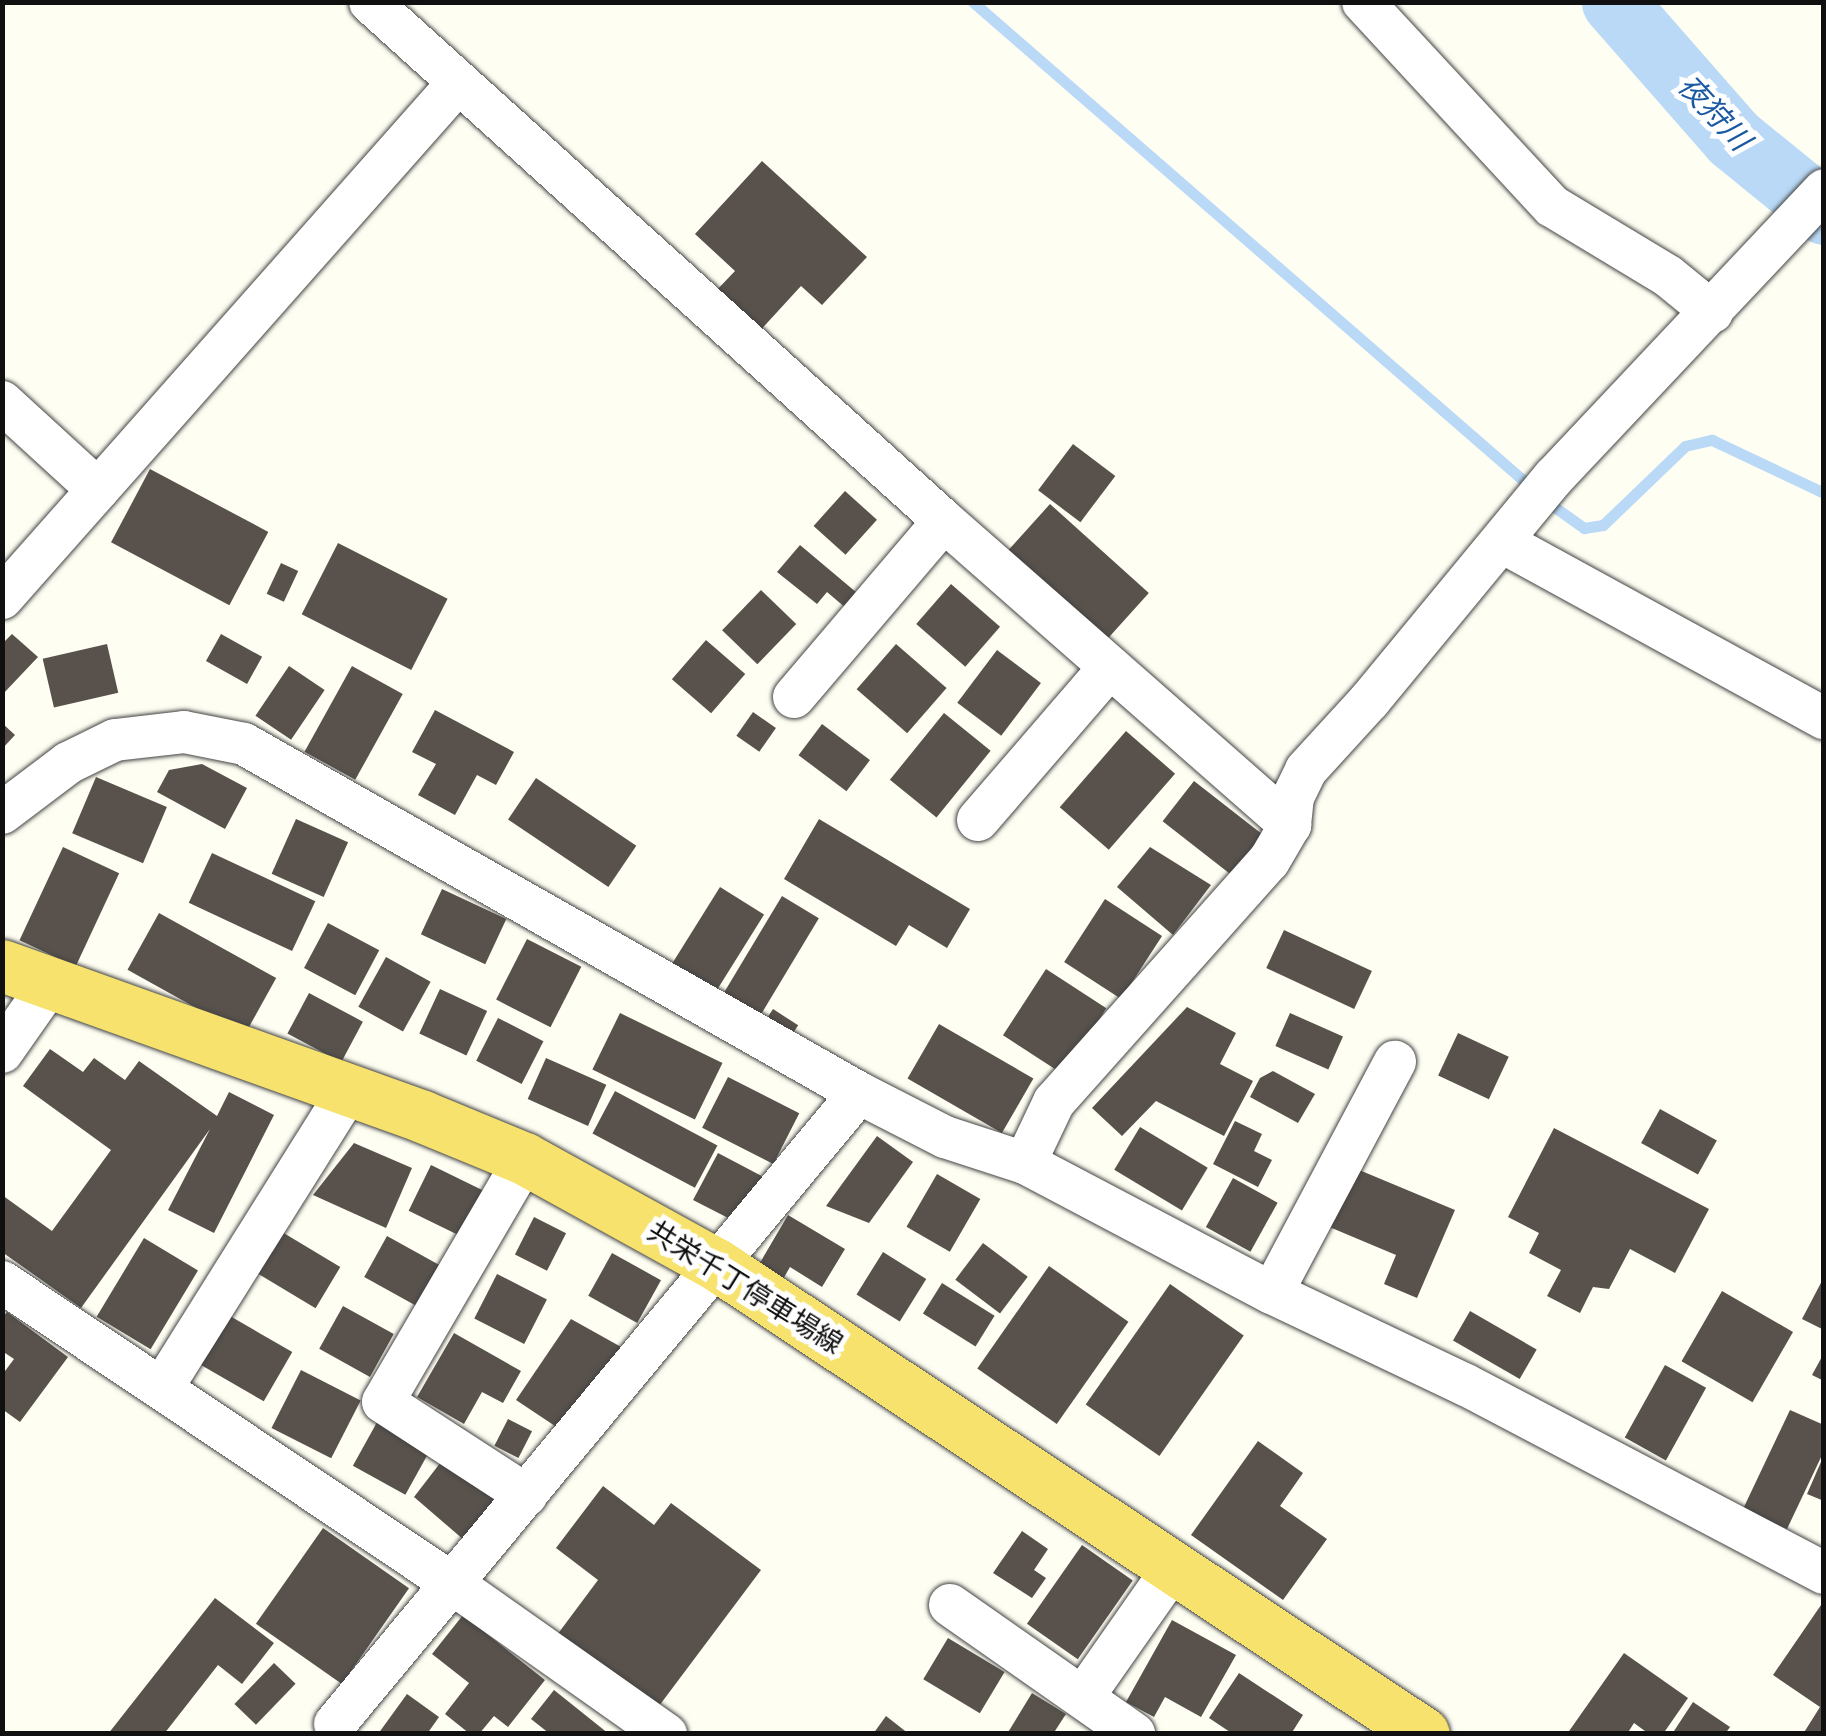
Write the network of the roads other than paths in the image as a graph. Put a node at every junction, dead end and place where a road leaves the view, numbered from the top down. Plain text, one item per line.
1 (370, 2) edge
2 (1363, 2) edge
3 (458, 83) junction
4 (1824, 190) edge
5 (1720, 304) junction
6 (2, 402) edge
7 (98, 490) junction
8 (944, 521) junction
9 (1502, 542) junction
10 (2, 598) edge
11 (1110, 667) junction
12 (794, 698) dead end
13 (1824, 718) edge
14 (2, 813) edge
15 (978, 820) dead end
16 (1290, 824) junction
17 (26, 975) edge
18 (2, 1052) edge
19 (1396, 1062) dead end
20 (348, 1090) junction
21 (859, 1093) junction
22 (525, 1159) junction
23 (1025, 1163) junction
24 (717, 1265) junction
25 (2, 1282) edge
26 (1272, 1293) junction
27 (162, 1388) junction
28 (526, 1495) junction
29 (1172, 1570) junction
30 (1824, 1573) edge
31 (453, 1584) junction
32 (950, 1606) dead end
33 (1083, 1698) junction
34 (335, 1724) dead end
35 (666, 1734) edge
36 (1134, 1734) edge
37 (1424, 1734) edge

1 - 3 street
2 - 5 street
3 - 7 street
3 - 8 street
4 - 5 street
5 - 9 street
6 - 7 street
7 - 10 street
8 - 11 street
8 - 12 street
9 - 13 street
9 - 16 street
11 - 15 street
11 - 16 street
14 - 21 street
16 - 23 street
17 - 18 street
17 - 20 main road, 共栄千丁停車場線
19 - 26 street
20 - 22 main road, 共栄千丁停車場線
20 - 27 street
21 - 23 street
21 - 24 street
22 - 24 main road, 共栄千丁停車場線
22 - 28 street
23 - 26 street
24 - 28 street
24 - 29 main road, 共栄千丁停車場線
25 - 27 street
26 - 30 street
27 - 31 street
28 - 31 street
29 - 33 street
29 - 37 main road, 共栄千丁停車場線
31 - 34 street
31 - 35 street
32 - 33 street
33 - 36 street

